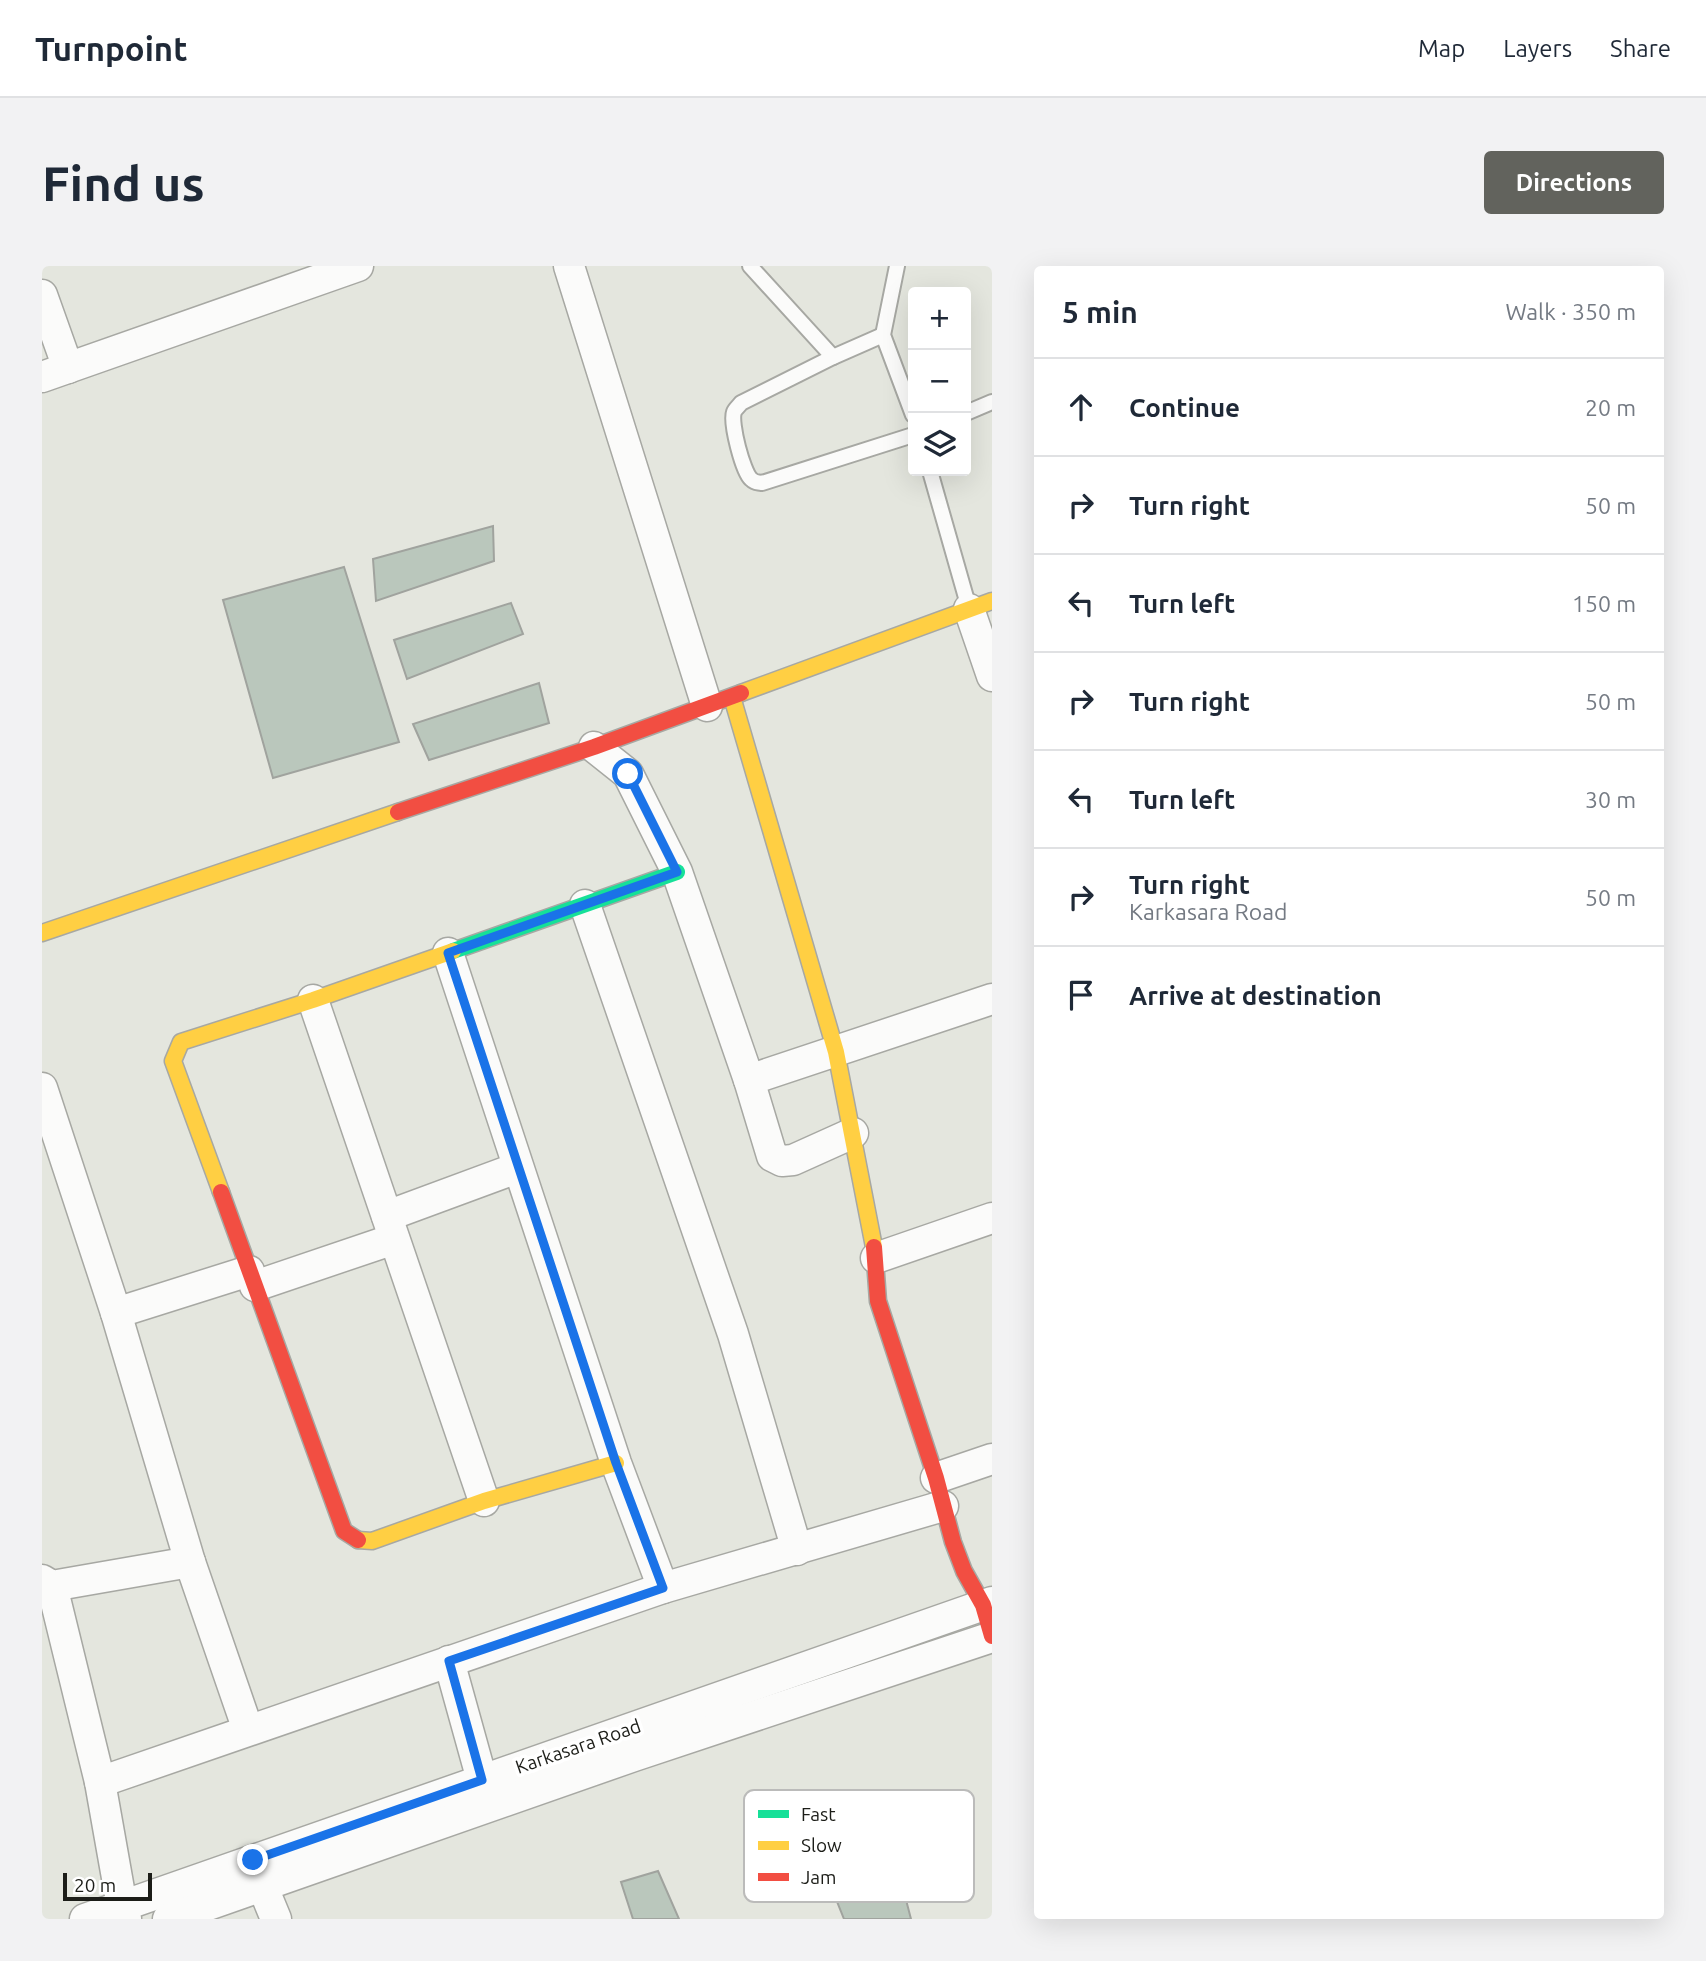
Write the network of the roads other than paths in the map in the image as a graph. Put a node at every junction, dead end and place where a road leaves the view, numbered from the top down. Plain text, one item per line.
1 (358, 266) edge
2 (569, 266) edge
3 (750, 266) edge
4 (897, 266) edge
5 (42, 295) edge
6 (883, 335) junction
7 (833, 356) junction
8 (55, 372) edge
9 (992, 402) edge
10 (971, 411) edge
11 (912, 413) edge
12 (908, 437) edge
13 (932, 476) edge
14 (981, 605) edge
15 (992, 676) edge
16 (719, 701) junction
17 (594, 747) junction
18 (677, 872) junction
19 (585, 905) junction
20 (42, 933) edge
21 (448, 953) junction
22 (992, 999) edge
23 (313, 1000) junction
24 (836, 1052) junction
25 (749, 1080) junction
26 (42, 1088) edge
27 (853, 1133) junction
28 (517, 1168) junction
29 (992, 1218) edge
30 (391, 1227) junction
31 (876, 1258) junction
32 (252, 1278) junction
33 (116, 1312) junction
34 (992, 1459) edge
35 (616, 1463) junction
36 (939, 1492) junction
37 (484, 1501) junction
38 (797, 1549) junction
39 (190, 1562) junction
40 (47, 1583) edge
41 (663, 1588) junction
42 (988, 1603) edge
43 (992, 1637) edge
44 (449, 1661) junction
45 (248, 1730) junction
46 (482, 1780) junction
47 (100, 1782) junction
48 (256, 1873) junction
49 (124, 1912) edge
50 (85, 1919) edge
51 (169, 1919) edge
52 (276, 1919) edge

1 - 8 street
2 - 16 street
3 - 7 lane
4 - 6 lane
5 - 8 street
6 - 7 lane
6 - 11 lane
7 - 12 lane
9 - 10 lane
13 - 14 lane
14 - 15 street
14 - 16 street
16 - 17 street
16 - 24 street
17 - 18 street
17 - 20 street
18 - 19 street
18 - 25 street
19 - 21 street
19 - 38 street
21 - 23 street
21 - 28 street
22 - 24 street
23 - 30 street
23 - 32 street
24 - 25 street
24 - 27 street
25 - 27 street
26 - 33 street
27 - 31 street
28 - 30 street
28 - 35 street
29 - 31 street
30 - 32 street
30 - 37 street
31 - 36 street
32 - 33 street
32 - 37 street
33 - 39 street
34 - 36 street
35 - 37 street
35 - 41 street
36 - 38 street
36 - 42 street
38 - 41 street
39 - 40 street
39 - 45 street
40 - 47 street
41 - 44 street
42 - 43 street
42 - 46 street, Karkasara Road
43 - 48 street, Karkasara Road
44 - 45 street
44 - 46 street
45 - 47 street
46 - 48 street, Karkasara Road
47 - 49 street
48 - 49 street, Karkasara Road
48 - 51 street, Karkasara Road
48 - 52 street
49 - 50 street, Karkasara Road

